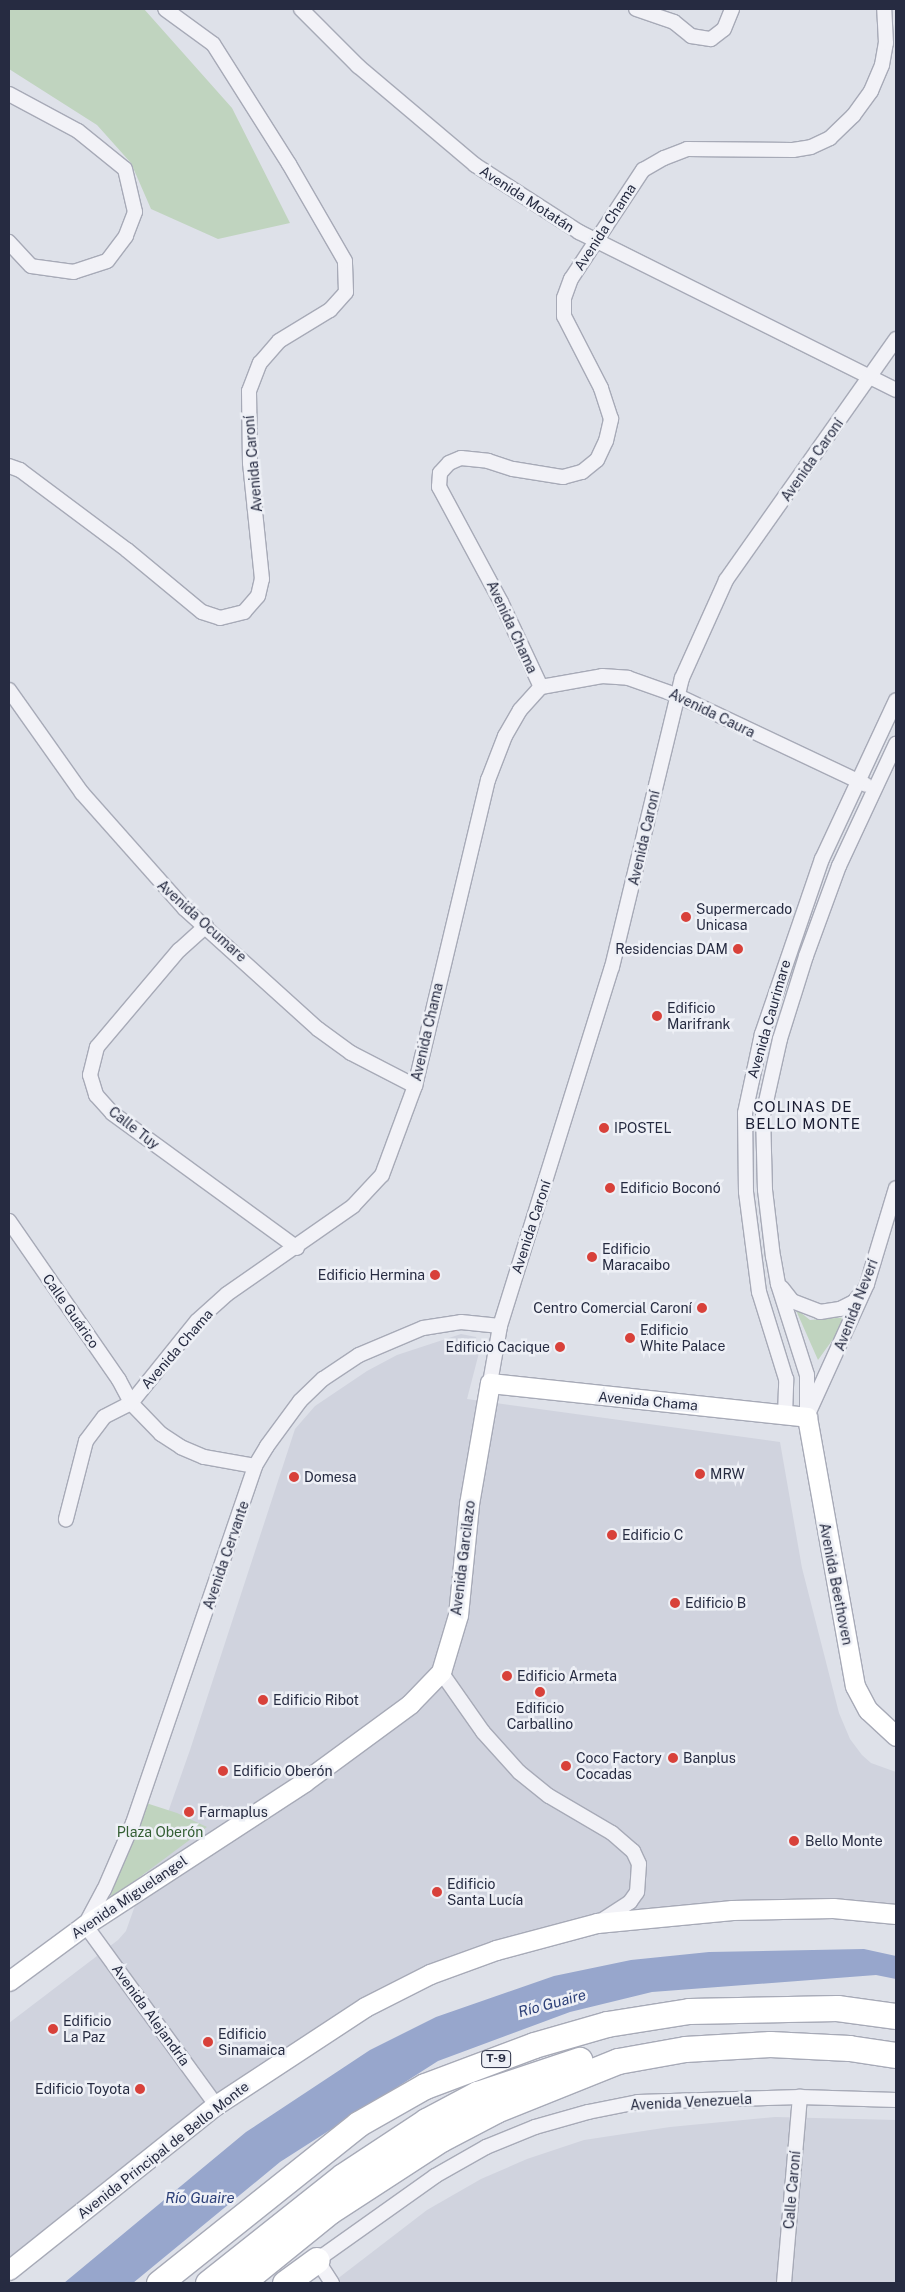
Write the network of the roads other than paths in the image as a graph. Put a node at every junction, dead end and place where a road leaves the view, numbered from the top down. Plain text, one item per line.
1 (165, 9) edge
2 (301, 9) edge
3 (636, 9) edge
4 (732, 9) edge
5 (884, 9) edge
6 (9, 94) edge
7 (597, 241) junction
8 (9, 242) edge
9 (896, 339) edge
10 (871, 377) junction
11 (896, 390) edge
12 (9, 466) edge
13 (541, 687) junction
14 (9, 690) edge
15 (676, 695) junction
16 (896, 700) edge
17 (896, 744) edge
18 (858, 782) junction
19 (876, 789) junction
20 (206, 926) junction
21 (415, 1086) junction
22 (896, 1188) edge
23 (9, 1222) edge
24 (297, 1248) junction
25 (778, 1284) junction
26 (867, 1284) junction
27 (500, 1326) junction
28 (490, 1383) junction
29 (131, 1403) junction
30 (785, 1416) junction
31 (807, 1417) junction
32 (255, 1466) junction
33 (66, 1519) dead end
34 (441, 1672) junction
35 (896, 1736) edge
36 (896, 1914) edge
37 (597, 1923) junction
38 (85, 1925) junction
39 (9, 1981) edge
40 (896, 2016) edge
41 (685, 2049) junction
42 (896, 2055) edge
43 (800, 2097) junction
44 (896, 2100) edge
45 (216, 2106) junction
46 (317, 2260) junction
47 (9, 2270) edge
48 (159, 2283) edge
49 (208, 2283) edge
50 (241, 2283) edge
51 (285, 2283) edge
52 (332, 2283) edge
53 (784, 2283) edge

1 - 12 street, Avenida Caroní
2 - 7 street, Avenida Motatán
3 - 4 street
5 - 7 street, Avenida Chama
6 - 8 street
7 - 10 street, Avenida Motatán
7 - 13 street, Avenida Chama
9 - 10 street, Avenida Caroní
10 - 11 street, Avenida Motatán
10 - 15 street, Avenida Caroní
13 - 15 street, Avenida Caura
13 - 21 street, Avenida Chama
14 - 20 street, Avenida Ocumare
15 - 18 street, Avenida Caura
15 - 27 street, Avenida Caroní
16 - 18 street, Avenida Caurimare
17 - 19 street, Avenida Caurimare
18 - 19 street, Avenida Caura
18 - 30 street, Avenida Caurimare
19 - 25 street, Avenida Caurimare
20 - 21 street, Avenida Ocumare
20 - 24 street, Calle Tuy
21 - 24 street, Avenida Chama
22 - 26 street, Avenida Neverí
23 - 29 street, Calle Guárico
24 - 29 street, Avenida Chama
25 - 26 street
25 - 31 street, Avenida Caurimare
26 - 31 street, Avenida Neverí
27 - 28 street, Avenida Caroní
27 - 32 street, Avenida Cervante
28 - 30 street, Avenida Chama
28 - 34 street, Avenida Garcilazo
29 - 32 street
29 - 33 street
30 - 31 street, Avenida Chama
31 - 35 street, Avenida Beethoven
32 - 38 street, Avenida Cervante
34 - 37 street
34 - 38 street, Avenida Miguelangel
36 - 37 street, Avenida Principal de Bello Monte
37 - 45 street, Avenida Principal de Bello Monte
38 - 39 street, Avenida Miguelangel
38 - 45 street, Avenida Alejandría
40 - 48 highway, T-9
41 - 42 highway
41 - 49 highway
41 - 50 highway
43 - 44 street, Avenida Venezuela
43 - 46 street, Avenida Venezuela
43 - 53 street, Calle Caroní
45 - 47 street, Avenida Principal de Bello Monte
46 - 51 highway
46 - 52 street

